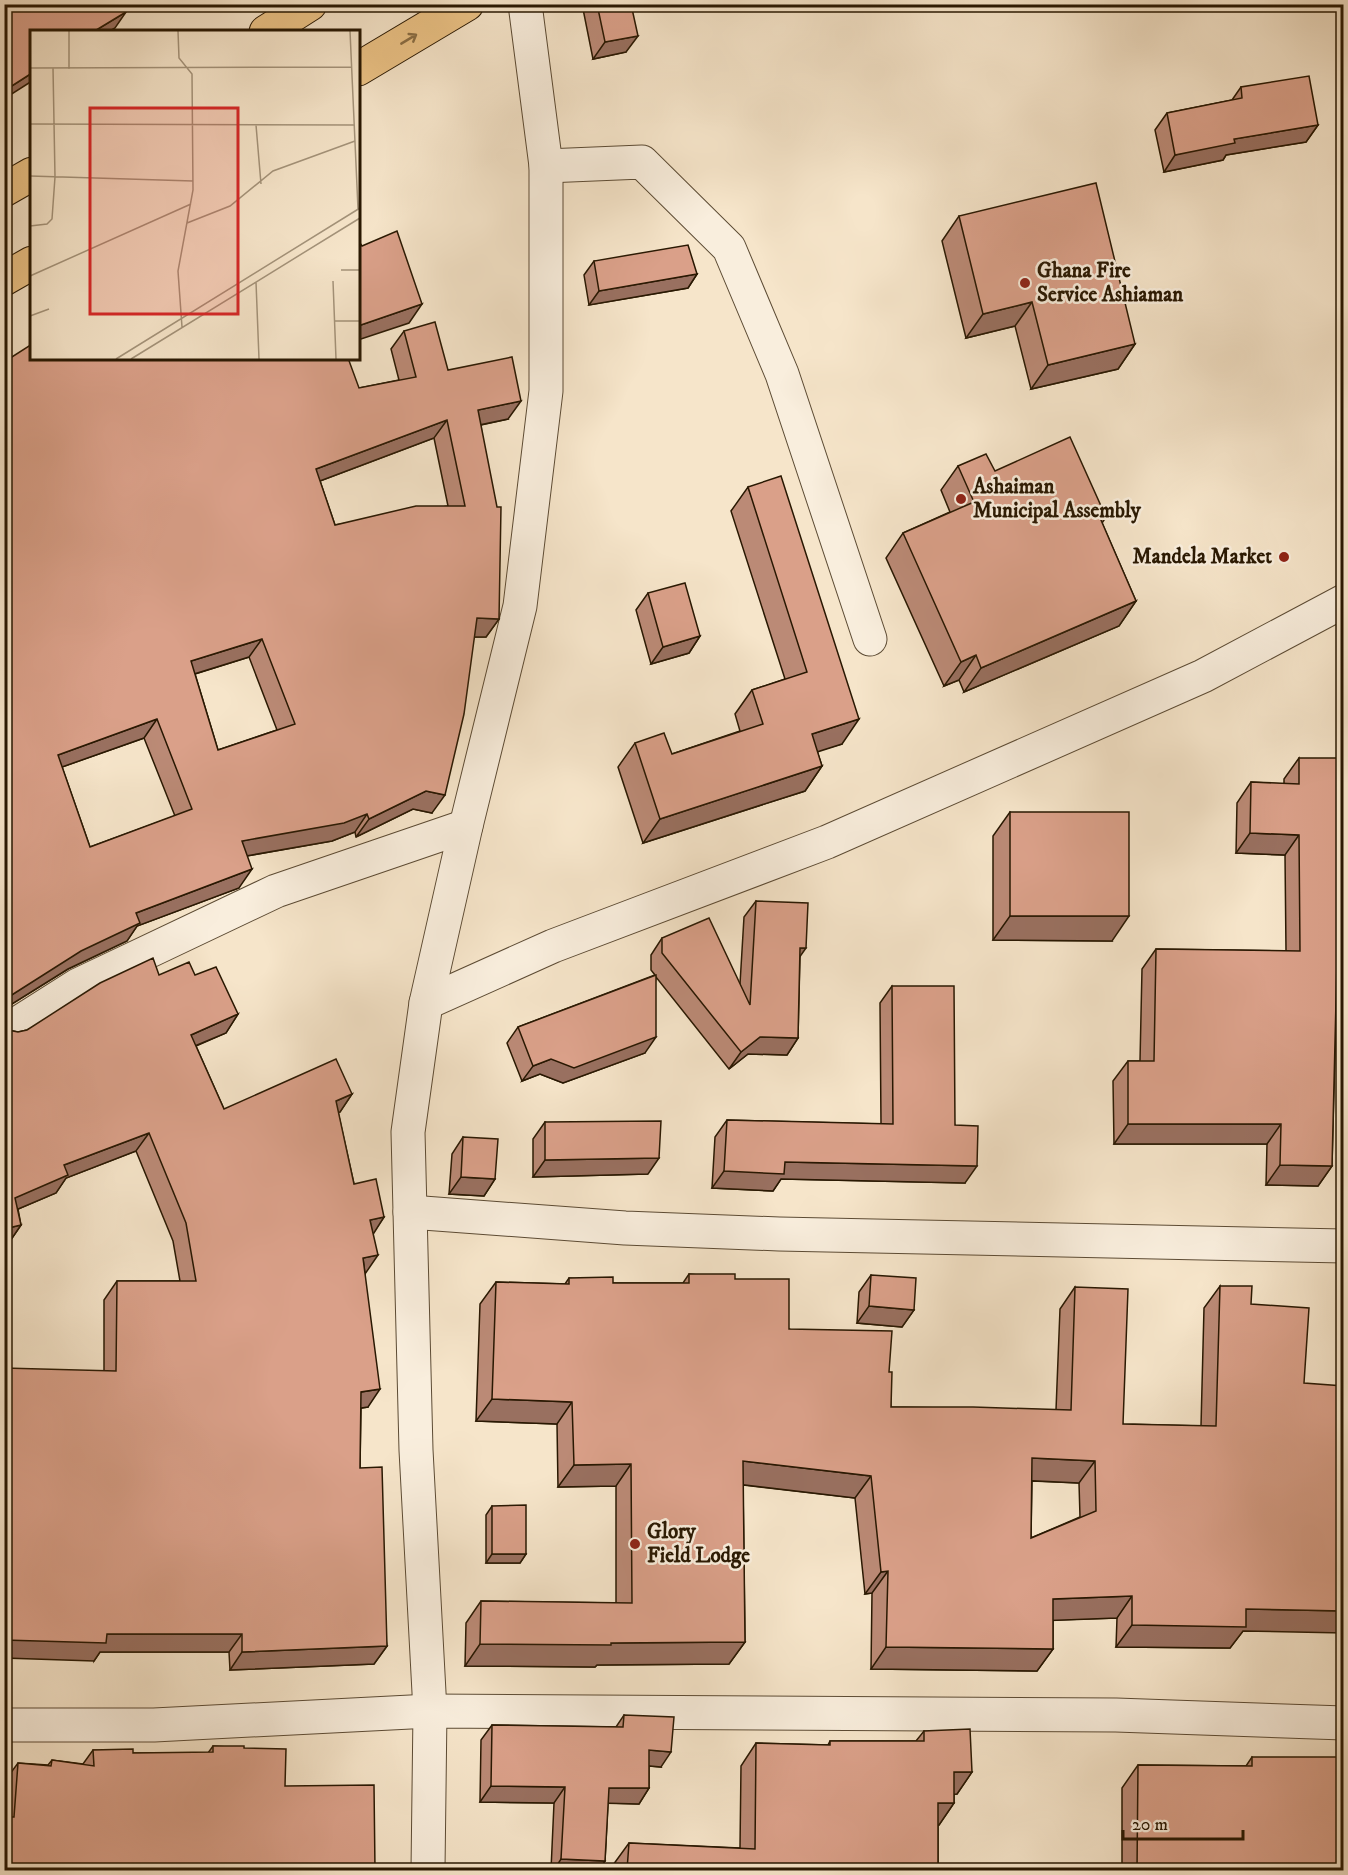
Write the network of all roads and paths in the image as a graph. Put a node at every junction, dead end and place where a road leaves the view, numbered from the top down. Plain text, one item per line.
1 (310, 4) edge
2 (467, 4) edge
3 (525, 4) edge
4 (269, 30) edge
5 (360, 68) edge
6 (546, 165) junction
7 (30, 175) edge
8 (4, 190) edge
9 (30, 264) edge
10 (4, 279) edge
11 (1344, 602) edge
12 (870, 639) dead end
13 (466, 826) junction
14 (426, 1003) junction
15 (4, 1032) edge
16 (410, 1212) junction
17 (1344, 1246) edge
18 (430, 1711) junction
19 (1344, 1723) edge
20 (4, 1725) edge
21 (428, 1870) edge

1 - 4 main road
5 -> 2 main road
3 - 6 street
6 - 12 street
6 - 13 street
7 - 8 main road
9 - 10 main road
11 - 14 street
13 - 14 street
13 - 15 street
14 - 16 street
16 - 17 street
16 - 18 street
18 - 19 street
18 - 20 street
18 - 21 street

